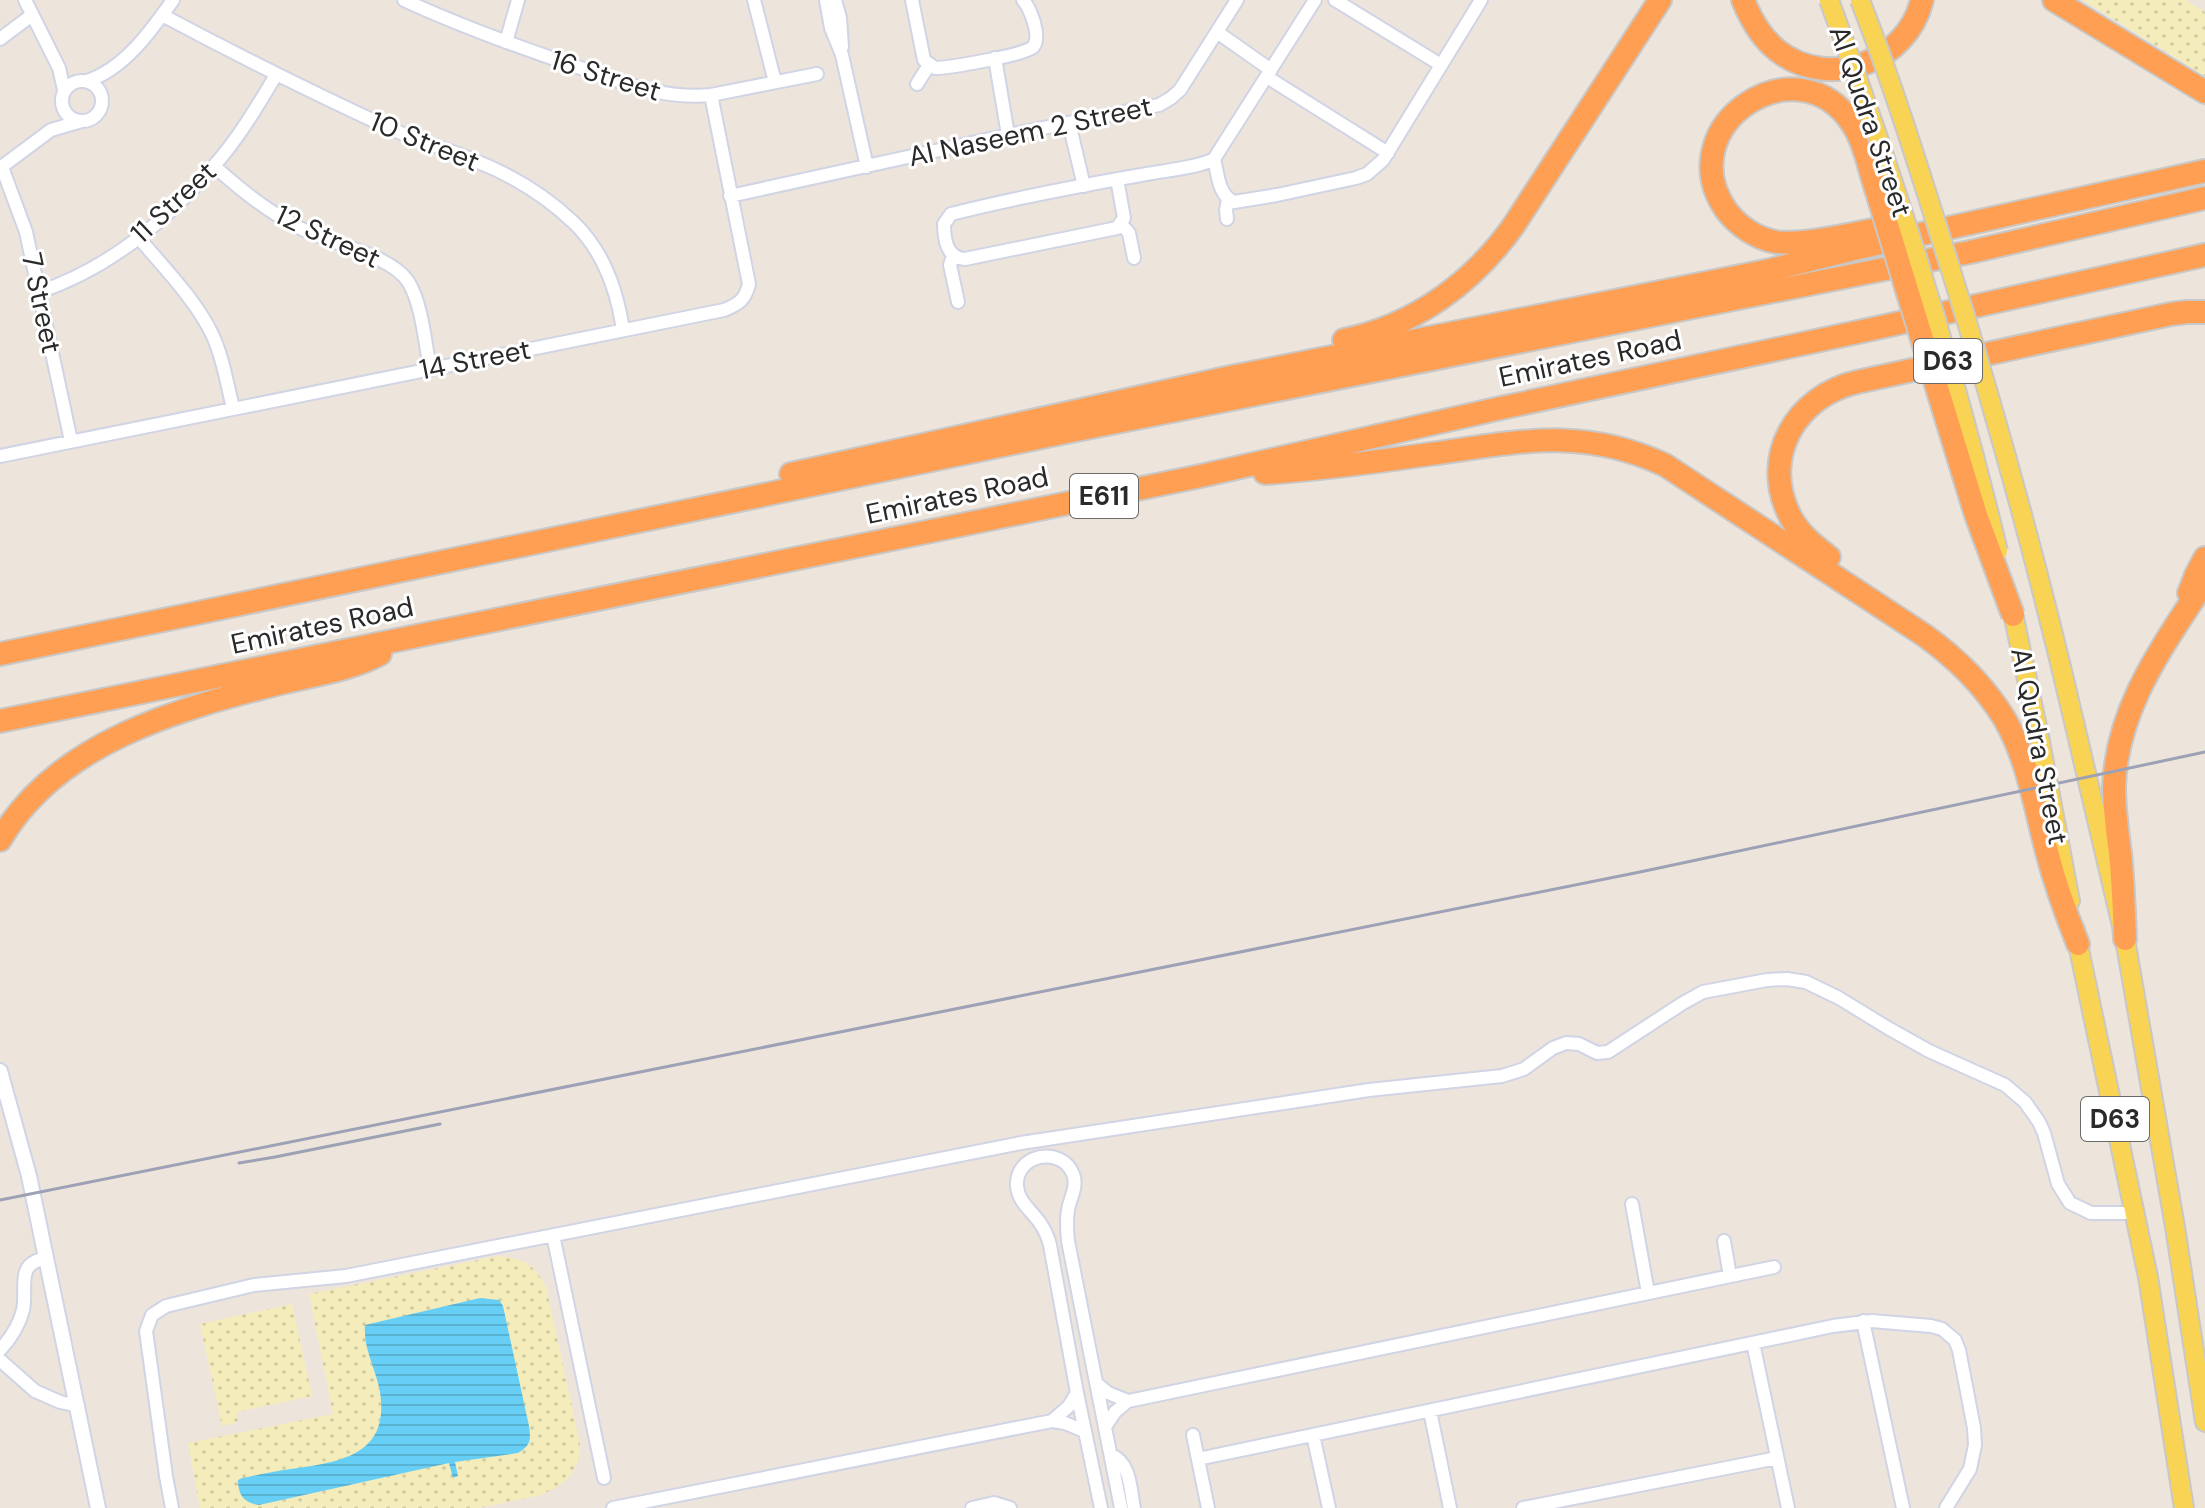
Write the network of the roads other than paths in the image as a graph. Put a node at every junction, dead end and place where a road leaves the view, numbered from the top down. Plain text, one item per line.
1 (25, 0) edge
2 (173, 0) edge
3 (404, 0) edge
4 (518, 0) edge
5 (754, 0) edge
6 (826, 0) edge
7 (912, 0) edge
8 (1023, 0) edge
9 (1237, 0) edge
10 (1315, 0) edge
11 (1335, 0) edge
12 (1481, 0) edge
13 (1660, 0) edge
14 (1743, 0) edge
15 (1751, 0) edge
16 (1829, 0) edge
17 (1860, 0) edge
18 (1912, 0) edge
19 (1922, 0) edge
20 (2054, 0) edge
21 (834, 9) edge
22 (32, 15) junction
23 (162, 15) junction
24 (1217, 32) junction
25 (0, 39) edge
26 (506, 42) junction
27 (995, 58) junction
28 (57, 62) junction
29 (117, 65) junction
30 (929, 65) junction
31 (1441, 65) junction
32 (1269, 73) junction
33 (817, 74) dead end
34 (276, 75) junction
35 (84, 81) junction
36 (775, 82) junction
37 (917, 84) dead end
38 (2205, 92) edge
39 (101, 95) junction
40 (711, 95) junction
41 (63, 97) junction
42 (83, 121) junction
43 (1069, 123) junction
44 (1008, 135) junction
45 (41, 136) junction
46 (1388, 153) junction
47 (1214, 159) junction
48 (214, 166) junction
49 (867, 167) junction
50 (1, 168) edge
51 (2205, 171) edge
52 (1117, 179) junction
53 (2151, 184) junction
54 (1084, 186) junction
55 (730, 196) junction
56 (2205, 198) edge
57 (1228, 199) junction
58 (1227, 219) dead end
59 (1121, 224) junction
60 (139, 238) junction
61 (2205, 255) edge
62 (953, 256) junction
63 (1134, 258) dead end
64 (39, 292) junction
65 (958, 302) dead end
66 (2205, 312) edge
67 (623, 330) junction
68 (430, 368) junction
69 (233, 408) junction
70 (71, 441) junction
71 (0, 456) edge
72 (814, 469) junction
73 (1196, 477) junction
74 (2205, 558) edge
75 (355, 581) junction
76 (2205, 581) edge
77 (2186, 610) junction
78 (2013, 615) junction
79 (1906, 623) junction
80 (401, 639) junction
81 (0, 654) edge
82 (0, 721) edge
83 (0, 840) edge
84 (2125, 939) junction
85 (2078, 944) junction
86 (0, 1071) edge
87 (1632, 1204) dead end
88 (2135, 1213) junction
89 (553, 1235) junction
90 (1724, 1241) dead end
91 (47, 1258) junction
92 (1774, 1267) dead end
93 (1730, 1276) junction
94 (1648, 1293) junction
95 (1863, 1321) junction
96 (1753, 1343) junction
97 (0, 1350) edge
98 (0, 1360) edge
99 (1097, 1384) junction
100 (1077, 1393) junction
101 (1128, 1401) junction
102 (78, 1406) junction
103 (1430, 1411) junction
104 (1052, 1421) junction
105 (2205, 1422) edge
106 (1105, 1427) junction
107 (1084, 1431) junction
108 (1193, 1435) dead end
109 (1313, 1435) junction
110 (1111, 1455) junction
111 (1777, 1458) junction
112 (1198, 1459) junction
113 (604, 1478) dead end
114 (1557, 1505) edge
115 (98, 1508) edge
116 (172, 1508) edge
117 (613, 1508) edge
118 (972, 1508) edge
119 (1010, 1508) edge
120 (1101, 1508) edge
121 (1121, 1508) edge
122 (1134, 1508) edge
123 (1208, 1508) edge
124 (1329, 1508) edge
125 (1450, 1508) edge
126 (1523, 1508) edge
127 (1788, 1508) edge
128 (1903, 1508) edge
129 (1946, 1508) edge
130 (2184, 1508) edge

1 - 22 street
2 - 23 street
3 - 26 street, 16 Street
4 - 26 street
5 - 36 street
6 - 21 street
7 - 30 street
8 - 27 street
9 - 24 street, Al Naseem 2 Street
10 - 32 street
11 - 31 street
12 - 31 street
13 - 72 highway
14 - 19 highway
15 - 18 highway
16 - 78 main road, Al Qudra Street / D63, bridge
17 - 84 main road, Al Qudra Street / D63, bridge
20 - 38 highway
21 - 49 street
22 - 25 street
22 - 28 street
23 - 29 street
23 - 34 street, 10 Street
24 - 32 street
24 - 43 street, Al Naseem 2 Street
26 - 40 street, 16 Street
27 - 30 street
27 - 44 street
28 - 35 street
28 - 41 street
29 - 35 street
29 - 39 street
30 - 37 street
31 - 46 street
32 - 46 street
32 - 47 street
33 - 36 street, 16 Street
34 - 48 street, 11 Street
34 - 67 street, 10 Street
35 - 39 street
35 - 41 street
36 - 40 street, 16 Street
39 - 42 street
40 - 55 street, 14 Street
41 - 42 street
41 - 45 street
42 - 45 street
43 - 44 street, Al Naseem 2 Street
43 - 54 street
44 - 49 street, Al Naseem 2 Street
45 - 50 street
46 - 57 street
47 - 52 street
47 - 57 street
48 - 60 street, 11 Street
48 - 68 street, 12 Street
49 - 55 street, Al Naseem 2 Street
50 - 64 street, 7 Street
51 - 53 highway
52 - 54 street
52 - 59 street
53 - 72 highway
53 - 78 highway, bridge
54 - 62 street
55 - 67 street, 14 Street
56 - 75 highway, Emirates Road / E611
57 - 58 street
59 - 62 street
59 - 63 street
60 - 64 street, 11 Street
60 - 69 street
61 - 73 highway, Emirates Road / E611
62 - 65 street
64 - 70 street, 7 Street
66 - 79 highway
67 - 68 street, 14 Street
68 - 69 street, 14 Street
69 - 70 street, 14 Street
70 - 71 street, 14 Street
72 - 75 highway
73 - 79 highway
73 - 80 highway, Emirates Road / E611
74 - 77 highway
75 - 81 highway, Emirates Road / E611
76 - 77 highway
77 - 84 highway
78 - 85 main road, Al Qudra Street / D63, bridge
79 - 85 highway
80 - 82 highway, Emirates Road / E611
80 - 83 highway
84 - 105 main road, Al Qudra Street / D63
85 - 88 main road, Al Qudra Street / D63
86 - 91 street
87 - 94 street
88 - 89 street
88 - 130 main road, Al Qudra Street / D63
89 - 113 street
89 - 116 street
90 - 93 street
91 - 97 street
91 - 102 street
92 - 93 street
93 - 94 street
94 - 101 street
95 - 96 street
95 - 128 street
95 - 129 street
96 - 103 street
96 - 111 street
98 - 102 street
99 - 100 street
99 - 101 street
99 - 106 street
100 - 104 street
100 - 107 street
101 - 106 street
102 - 115 street
103 - 109 street
103 - 125 street
104 - 107 street
104 - 117 street
106 - 110 street
107 - 120 street
108 - 112 street
109 - 112 street
109 - 124 street
110 - 121 street
110 - 122 street
111 - 114 street
111 - 127 street
112 - 123 street
114 - 126 street
118 - 119 street

